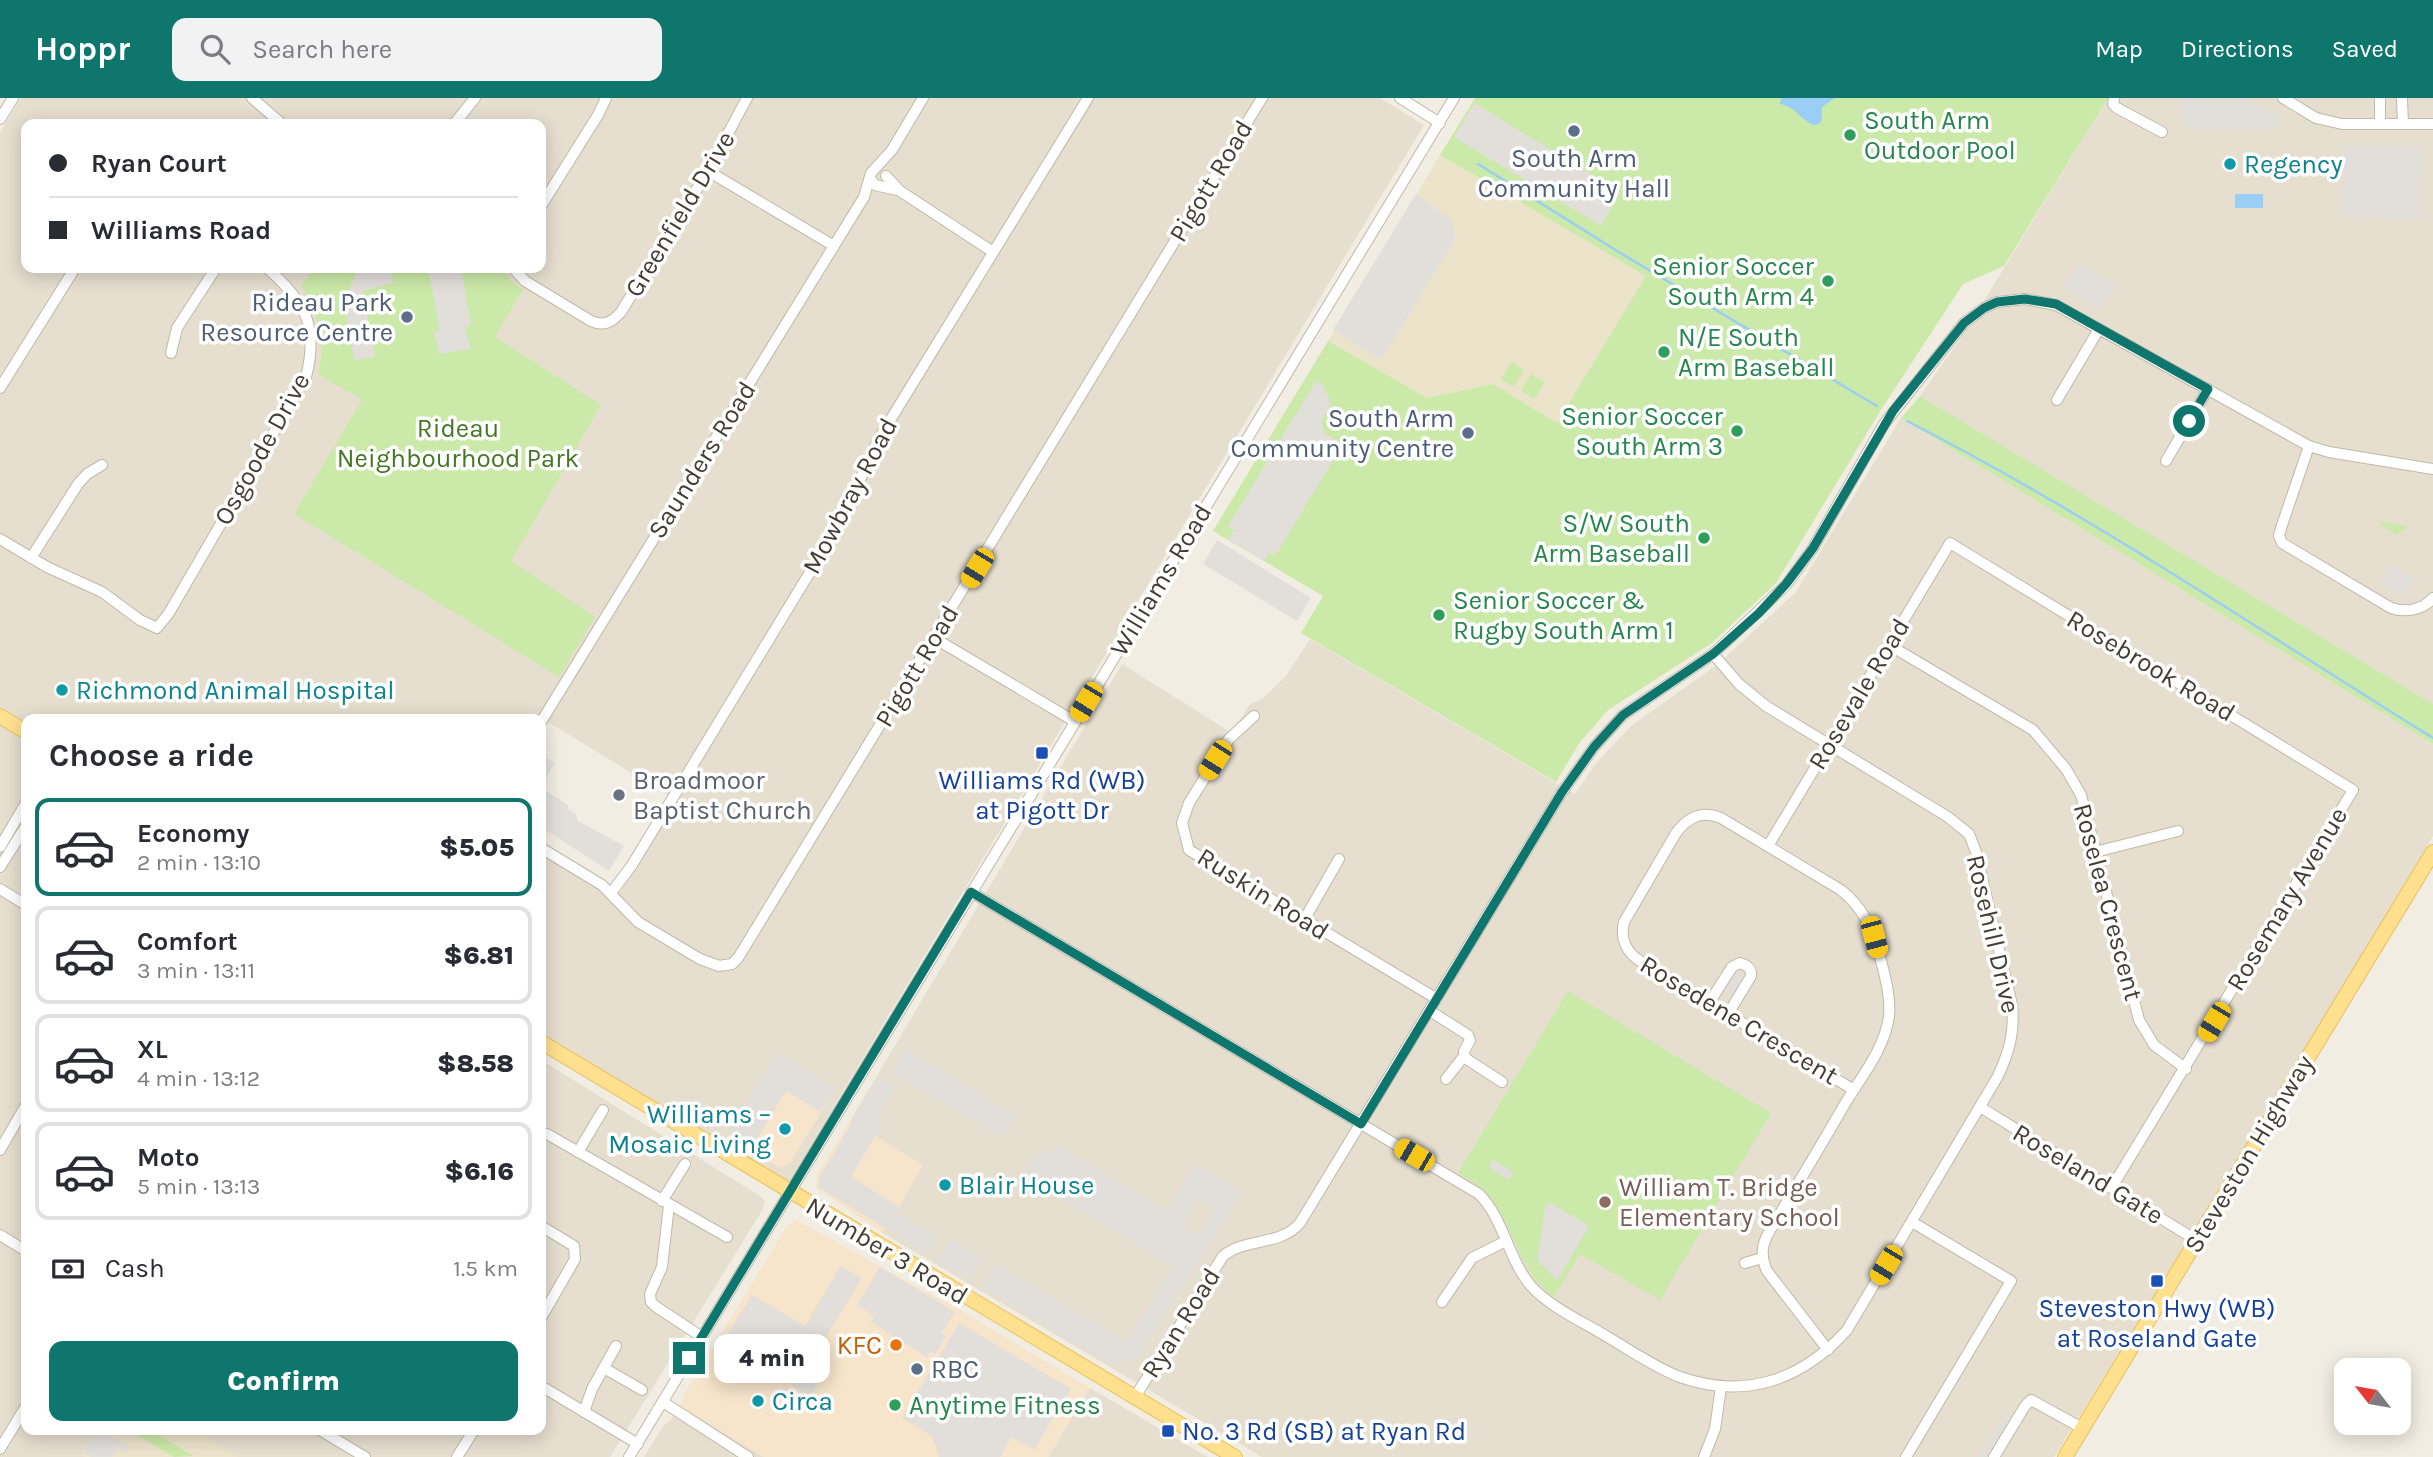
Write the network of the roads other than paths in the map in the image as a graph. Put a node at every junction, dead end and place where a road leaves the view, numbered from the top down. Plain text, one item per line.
1 (13, 98) edge
2 (252, 98) edge
3 (475, 98) edge
4 (606, 98) edge
5 (747, 98) edge
6 (923, 98) edge
7 (1088, 98) edge
8 (1262, 98) edge
9 (1400, 98) edge
10 (1454, 98) edge
11 (2114, 98) edge
12 (2283, 98) edge
13 (2380, 98) edge
14 (2402, 98) edge
15 (0, 119) edge
16 (276, 119) edge
17 (458, 119) edge
18 (1440, 123) junction
19 (2381, 124) junction
20 (2403, 124) junction
21 (2433, 124) edge
22 (2162, 132) dead end
23 (708, 171) junction
24 (878, 178) junction
25 (546, 198) edge
26 (834, 246) junction
27 (993, 252) junction
28 (72, 273) edge
29 (213, 273) edge
30 (273, 273) edge
31 (518, 273) edge
32 (2099, 328) junction
33 (171, 353) dead end
34 (0, 388) edge
35 (2208, 389) junction
36 (2057, 400) dead end
37 (2309, 446) junction
38 (2166, 461) dead end
39 (102, 465) dead end
40 (2433, 469) edge
41 (0, 539) edge
42 (1950, 543) joint
43 (32, 558) junction
44 (2433, 598) edge
45 (934, 638) junction
46 (1889, 645) junction
47 (1713, 654) junction
48 (546, 714) edge
49 (0, 716) edge
50 (1254, 716) dead end
51 (1074, 721) junction
52 (21, 729) edge
53 (1829, 745) junction
54 (2353, 790) joint
55 (21, 811) edge
56 (2178, 831) dead end
57 (21, 834) edge
58 (1768, 846) junction
59 (0, 847) edge
60 (546, 851) edge
61 (2095, 852) junction
62 (2433, 852) edge
63 (1339, 859) dead end
64 (0, 867) edge
65 (0, 888) edge
66 (971, 892) junction
67 (611, 893) junction
68 (21, 902) edge
69 (1304, 920) junction
70 (1437, 999) junction
71 (1710, 1003) junction
72 (1430, 1011) junction
73 (1728, 1014) junction
74 (546, 1045) edge
75 (1464, 1056) junction
76 (2186, 1069) junction
77 (1446, 1080) dead end
78 (1502, 1082) dead end
79 (1854, 1090) junction
80 (1980, 1107) junction
81 (603, 1110) dead end
82 (21, 1114) edge
83 (1361, 1124) junction
84 (547, 1134) dead end
85 (0, 1150) edge
86 (578, 1152) junction
87 (685, 1164) dead end
88 (2112, 1187) junction
89 (789, 1192) junction
90 (665, 1203) junction
91 (1912, 1222) junction
92 (546, 1229) edge
93 (0, 1235) edge
94 (727, 1237) dead end
95 (2196, 1240) junction
96 (1506, 1241) junction
97 (21, 1248) edge
98 (1762, 1258) junction
99 (1745, 1263) dead end
100 (1442, 1302) dead end
101 (546, 1309) edge
102 (702, 1336) junction
103 (617, 1346) dead end
104 (1828, 1350) junction
105 (604, 1368) junction
106 (1721, 1387) junction
107 (546, 1389) edge
108 (642, 1390) dead end
109 (1135, 1397) junction
110 (663, 1402) junction
111 (584, 1412) junction
112 (21, 1414) edge
113 (2082, 1428) junction
114 (328, 1435) edge
115 (471, 1435) edge
116 (638, 1444) junction
117 (0, 1449) edge
118 (365, 1457) edge
119 (457, 1457) edge
120 (629, 1457) edge
121 (748, 1457) edge
122 (1236, 1457) edge
123 (1704, 1457) edge
124 (1906, 1457) edge
125 (1994, 1457) edge
126 (2065, 1457) edge

1 - 15 street
2 - 16 street
3 - 17 street
4 - 25 street
5 - 23 street, Greenfield Drive
6 - 24 street, Saunders Road
7 - 27 street, Mowbray Road
8 - 45 street, Pigott Road
9 - 18 street
10 - 18 street, Williams Road
11 - 22 street
12 - 19 street
13 - 19 street
14 - 20 street
18 - 51 street, Williams Road
19 - 20 street
20 - 21 street
23 - 26 street
23 - 31 street, Greenfield Drive
24 - 26 street, Saunders Road
24 - 27 street
26 - 48 street, Saunders Road
27 - 67 street, Mowbray Road
28 - 34 street
29 - 33 street
30 - 43 street, Osgoode Drive
32 - 35 street, Ryan Road
32 - 36 street
32 - 47 street, Ryan Road
35 - 37 street, Ryan Road
35 - 38 street
37 - 40 street, Ryan Road
37 - 44 street
39 - 43 street
41 - 43 street
42 - 46 street, Rosevale Road
42 - 54 street, Rosebrook Road
45 - 51 street
45 - 67 street, Pigott Road
46 - 53 street, Rosevale Road
46 - 61 street, Roselea Crescent
47 - 53 street, Rosehill Drive
47 - 70 street, Ryan Road
49 - 52 main road
50 - 69 street, Ruskin Road
51 - 66 street, Williams Road
53 - 58 street, Rosevale Road
53 - 80 street, Rosehill Drive
54 - 76 street, Rosemary Avenue
55 - 59 street
56 - 61 street
57 - 64 street
58 - 71 street, Rosedene Crescent
58 - 79 street
60 - 67 street, Pigott Road
61 - 76 street, Roselea Crescent
62 - 95 main road, Steveston Highway
63 - 69 street
65 - 68 street
66 - 83 street, Rosehill Drive
66 - 89 street, Williams Road
69 - 70 street, Ruskin Road
70 - 72 street, Ryan Road
71 - 73 street, Rosedene Crescent
71 - 73 street
72 - 75 street
72 - 83 street, Ryan Road
73 - 79 street, Rosedene Crescent
74 - 89 main road, Number 3 Road
75 - 77 street
75 - 78 street
76 - 88 street, Rosemary Avenue
79 - 98 street
80 - 88 street, Roseland Gate
80 - 91 street, Rosehill Drive
81 - 86 street
82 - 85 street
83 - 96 street, Rosehill Drive
83 - 109 street, Ryan Road
84 - 86 street
86 - 90 street
87 - 90 street
88 - 95 street, Roseland Gate
89 - 102 street, Williams Road
89 - 109 main road, Number 3 Road
90 - 94 street
90 - 102 street
91 - 104 street, Rosehill Drive
91 - 124 street
92 - 101 street
93 - 97 street
95 - 113 main road, Steveston Highway
96 - 100 street
96 - 106 street, Rosehill Drive
98 - 99 street
98 - 104 street
102 - 110 street, Williams Road
103 - 105 street
104 - 106 street, Rosehill Drive
105 - 108 street
105 - 111 street
106 - 123 street
107 - 111 street
109 - 122 main road, Number 3 Road
110 - 116 street, Williams Road
110 - 121 street
111 - 116 street
112 - 117 street
113 - 125 street
113 - 126 main road, Steveston Highway
114 - 118 street
115 - 119 street
116 - 120 street, Williams Road

